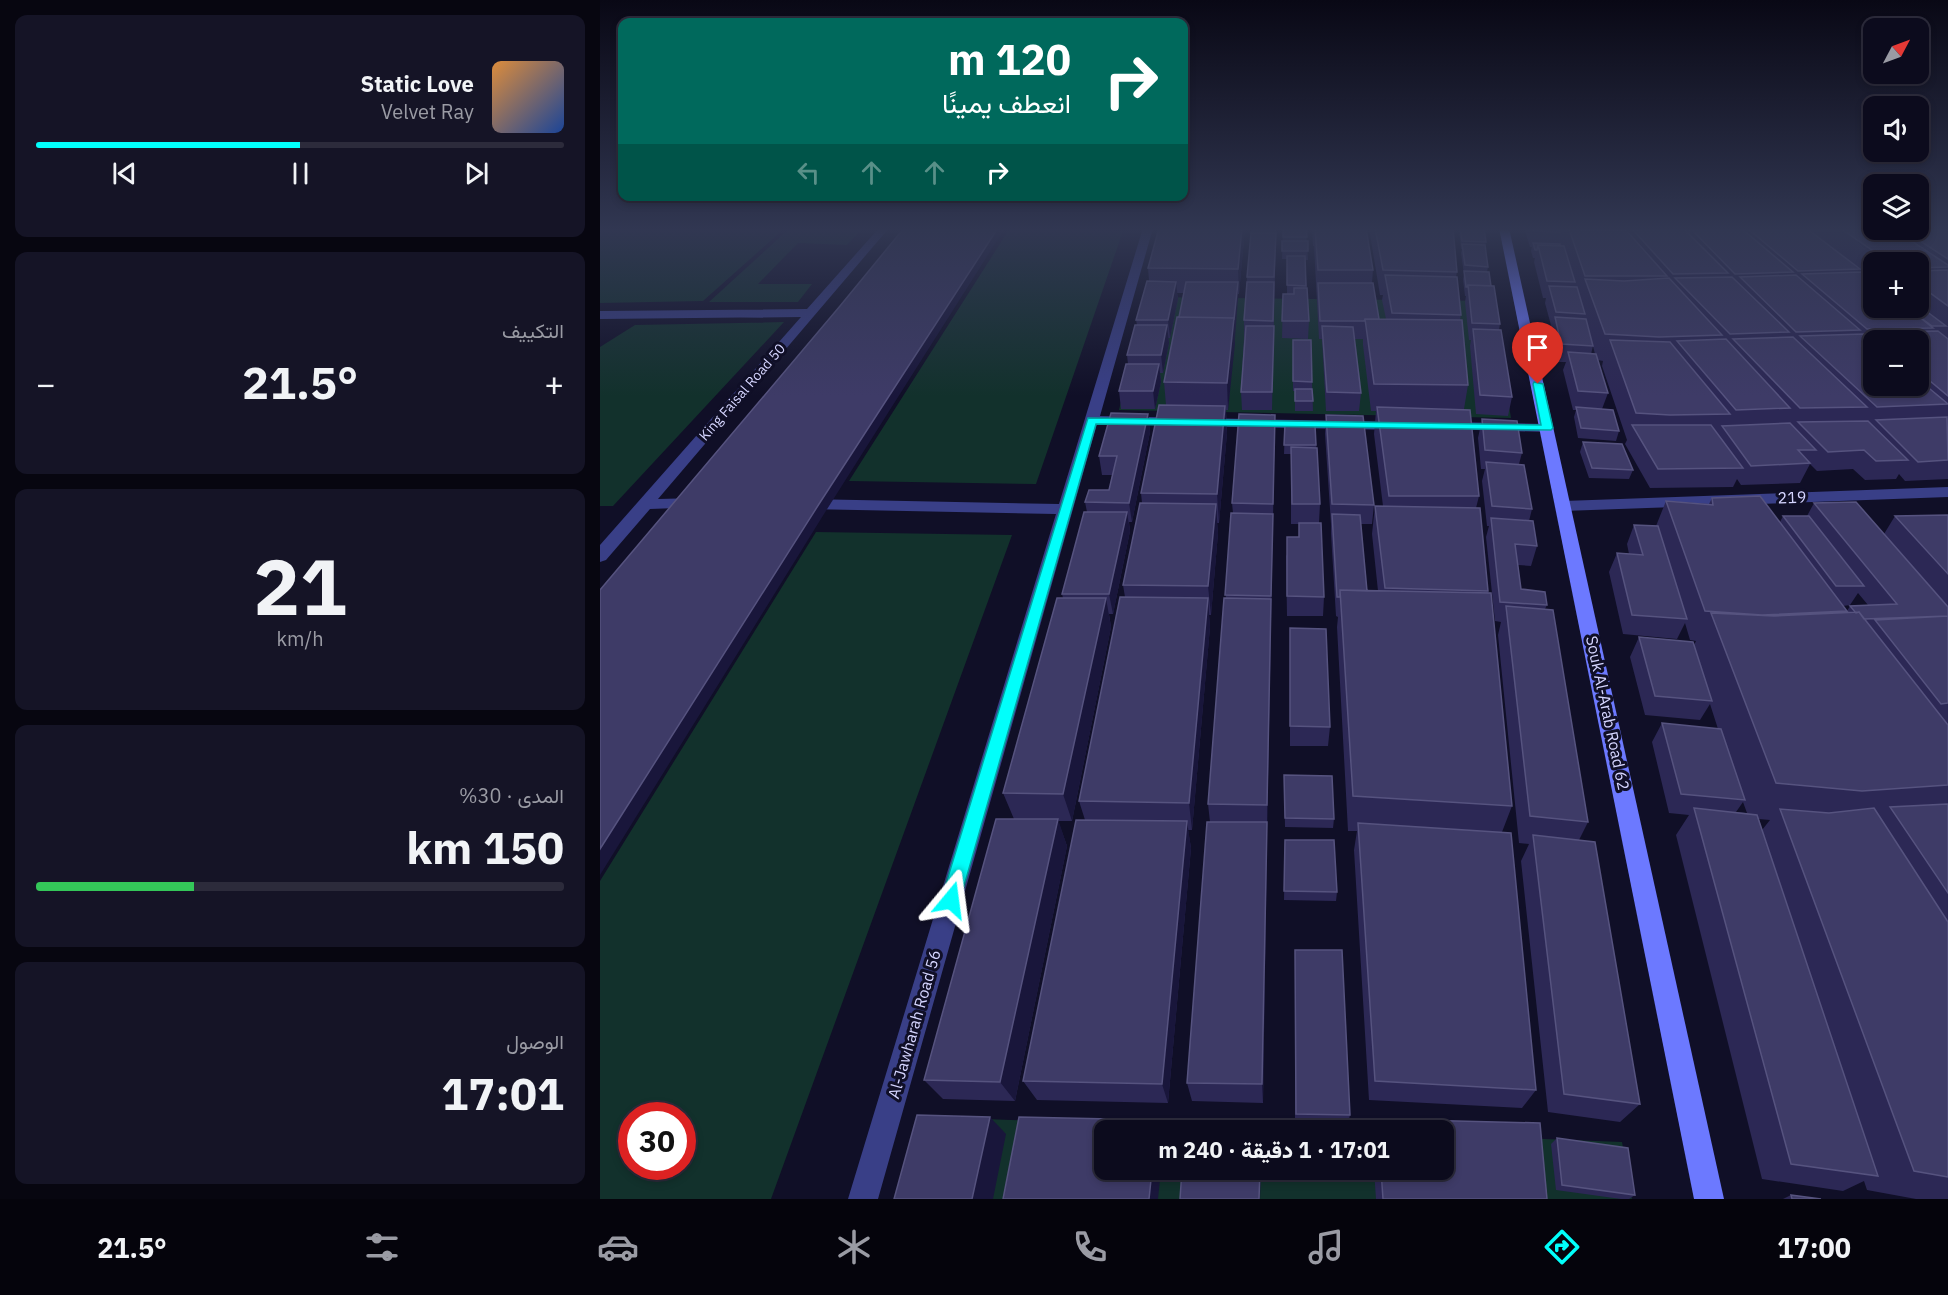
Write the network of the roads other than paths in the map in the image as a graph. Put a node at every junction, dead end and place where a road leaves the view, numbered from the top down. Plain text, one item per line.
1 (835, 284) edge
2 (1132, 284) edge
3 (1516, 284) edge
4 (811, 312) junction
5 (600, 315) edge
6 (1092, 420) junction
7 (1547, 428) junction
8 (1948, 492) edge
9 (711, 503) edge
10 (646, 504) junction
11 (787, 504) edge
12 (1564, 506) junction
13 (1066, 509) junction
14 (600, 556) edge
15 (863, 1199) edge
16 (1709, 1199) edge

1 - 4 street, King Faisal Road 50
2 - 6 street, Al-Jawharah Road 56
3 - 7 main road, Souk Al-Arab Road 62
4 - 5 street
4 - 10 street, King Faisal Road 50
6 - 7 street
6 - 13 street, Al-Jawharah Road 56
7 - 12 main road, Souk Al-Arab Road 62
8 - 12 street, 219
9 - 10 street
10 - 14 street, King Faisal Road 50
11 - 13 street
12 - 16 main road, Souk Al-Arab Road 62
13 - 15 street, Al-Jawharah Road 56

